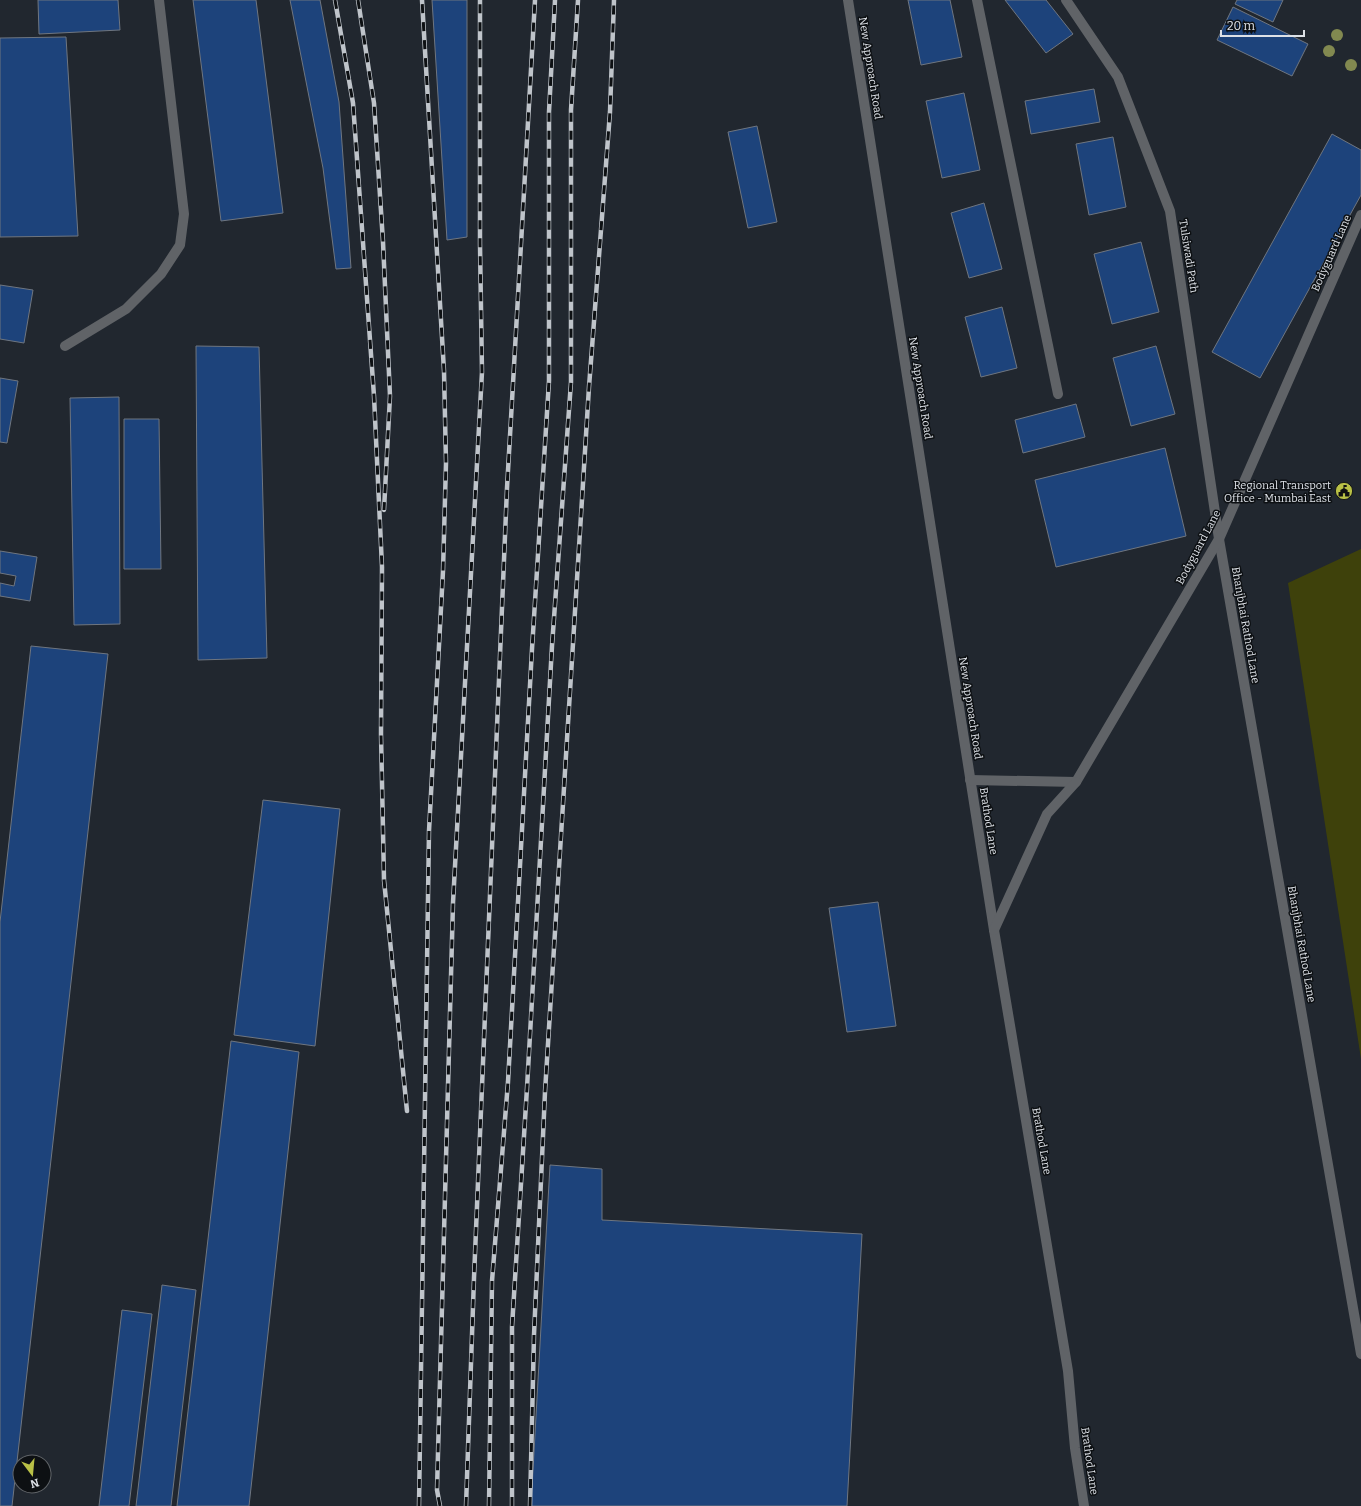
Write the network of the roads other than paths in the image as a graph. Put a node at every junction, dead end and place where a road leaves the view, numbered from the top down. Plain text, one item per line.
1 (159, 0) edge
2 (848, 0) edge
3 (977, 0) edge
4 (1066, 0) edge
5 (1361, 215) edge
6 (66, 346) dead end
7 (1058, 394) dead end
8 (1219, 539) junction
9 (970, 780) junction
10 (1076, 782) junction
11 (994, 930) junction
12 (1361, 1354) edge
13 (1084, 1506) edge

1 - 6 street
2 - 9 street, New Approach Road
3 - 7 street
4 - 8 street, Tulsiwadi Path
5 - 8 street, Bodyguard Lane
8 - 10 street, Bodyguard Lane
8 - 12 street, Bhanjbhai Rathod Lane
9 - 10 street
9 - 11 street, Brathod Lane
10 - 11 street, Bodyguard Lane
11 - 13 street, Brathod Lane

